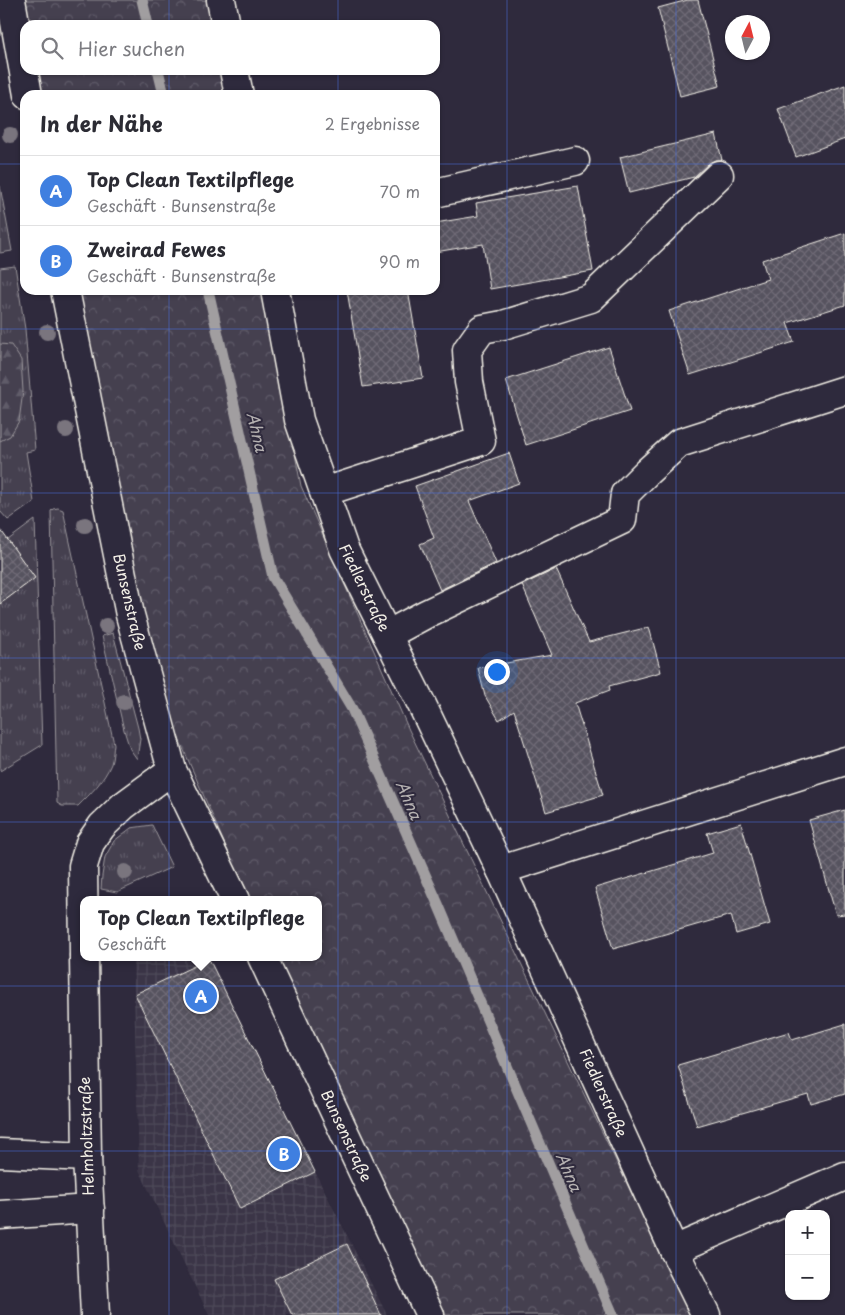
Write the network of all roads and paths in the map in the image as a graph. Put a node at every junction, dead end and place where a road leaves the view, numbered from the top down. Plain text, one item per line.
1 (11, 0) edge
2 (221, 0) edge
3 (225, 20) edge
4 (20, 50) edge
5 (24, 75) edge
6 (235, 75) edge
7 (27, 90) edge
8 (238, 90) edge
9 (575, 161) dead end
10 (719, 175) dead end
11 (440, 192) edge
12 (66, 295) edge
13 (276, 295) edge
14 (845, 390) edge
15 (324, 492) junction
16 (387, 635) junction
17 (845, 761) edge
18 (172, 770) junction
19 (501, 870) junction
20 (83, 896) edge
21 (233, 896) edge
22 (84, 961) edge
23 (264, 961) edge
24 (0, 1153) edge
25 (87, 1157) junction
26 (845, 1176) edge
27 (90, 1209) junction
28 (0, 1215) edge
29 (674, 1250) junction
30 (94, 1315) edge
31 (430, 1315) edge
32 (706, 1315) edge

1 - 4 street
2 - 3 street
5 - 7 street
6 - 8 street
9 - 11 street
10 - 15 street
12 - 18 street, Bunsenstraße
13 - 15 street, Fiedlerstraße
14 - 16 street
15 - 16 street, Fiedlerstraße
16 - 19 street, Fiedlerstraße
17 - 19 street
18 - 20 street, Helmholtzstraße
18 - 21 street, Bunsenstraße
19 - 29 street, Fiedlerstraße
22 - 25 street, Helmholtzstraße
23 - 31 street, Bunsenstraße
24 - 25 street
25 - 27 street, Helmholtzstraße
26 - 29 street
27 - 28 street
27 - 30 street, Helmholtzstraße
29 - 32 street, Fiedlerstraße

